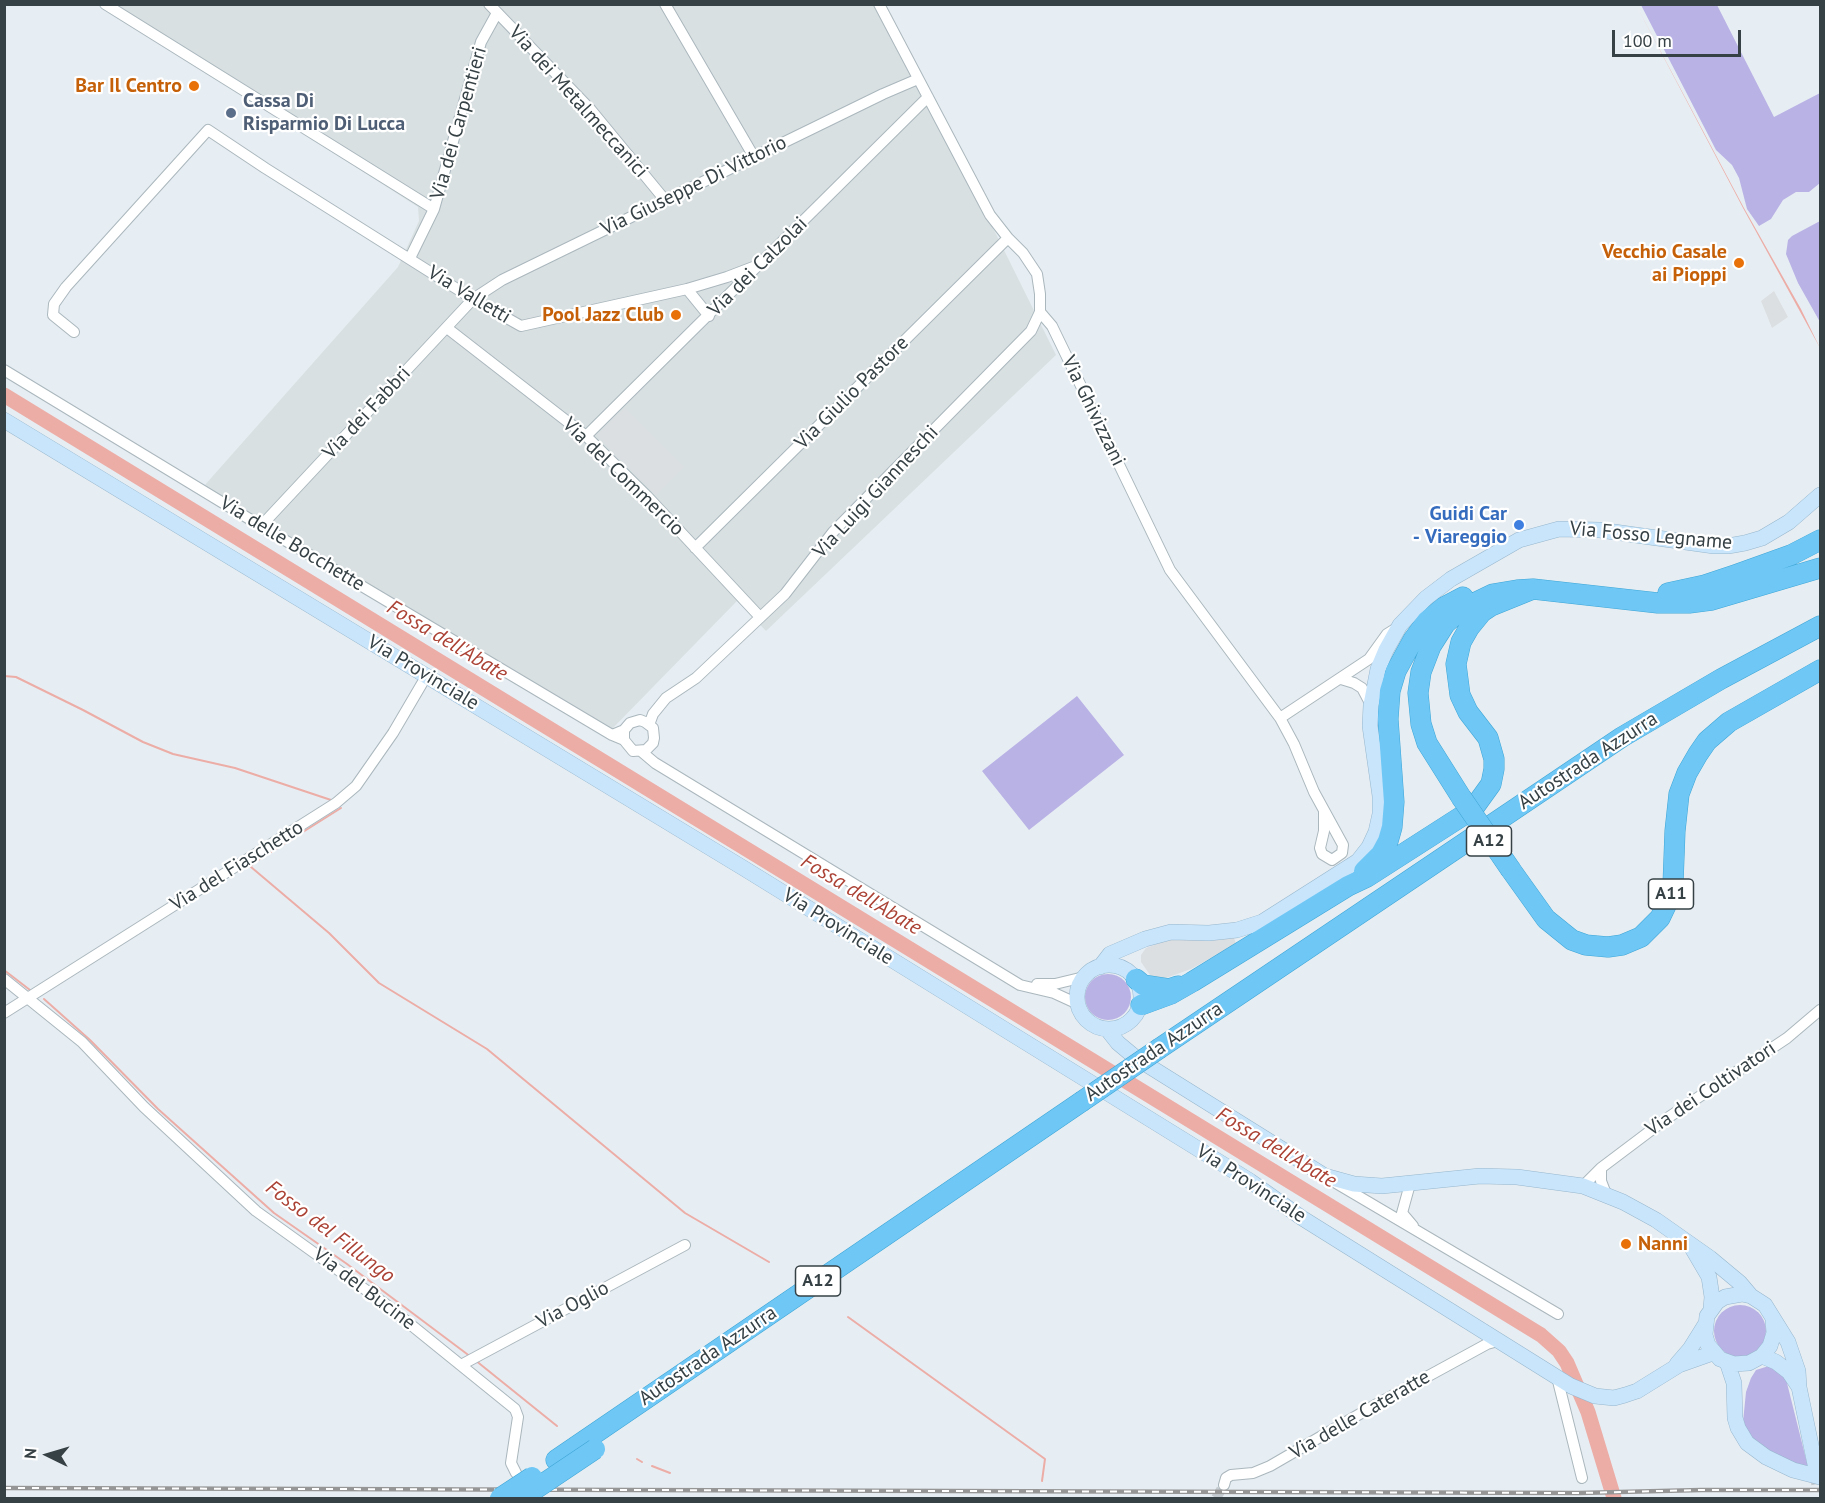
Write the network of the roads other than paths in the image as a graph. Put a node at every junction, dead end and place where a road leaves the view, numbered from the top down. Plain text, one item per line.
1 (105, 4) edge
2 (664, 4) edge
3 (879, 4) edge
4 (493, 9) edge
5 (918, 79) junction
6 (928, 97) junction
7 (754, 157) junction
8 (665, 200) junction
9 (434, 209) junction
10 (1008, 238) junction
11 (410, 258) junction
12 (761, 264) junction
13 (687, 289) junction
14 (473, 299) junction
15 (1040, 312) junction
16 (709, 316) junction
17 (447, 328) junction
18 (74, 332) dead end
19 (4, 370) edge
20 (4, 420) edge
21 (586, 436) junction
22 (1821, 495) edge
23 (261, 526) junction
24 (1821, 540) edge
25 (695, 548) junction
26 (1821, 568) edge
27 (1534, 590) junction
28 (1630, 600) junction
29 (760, 616) junction
30 (1400, 626) junction
31 (1821, 626) edge
32 (1821, 639) edge
33 (1821, 670) edge
34 (427, 675) junction
35 (1377, 675) junction
36 (1342, 678) junction
37 (1371, 705) junction
38 (1280, 718) junction
39 (648, 720) junction
40 (624, 735) junction
41 (646, 749) junction
42 (1324, 812) dead end
43 (1348, 886) junction
44 (1145, 939) junction
45 (1100, 967) junction
46 (1133, 976) junction
47 (1084, 977) junction
48 (4, 979) edge
49 (1192, 982) junction
50 (1020, 985) junction
51 (28, 997) junction
52 (1078, 1004) junction
53 (1821, 1010) edge
54 (4, 1013) edge
55 (1136, 1013) junction
56 (1107, 1029) junction
57 (1164, 1053) junction
58 (1136, 1058) junction
59 (1086, 1106) junction
60 (1601, 1168) junction
61 (1325, 1176) junction
62 (1410, 1184) junction
63 (1583, 1186) junction
64 (1606, 1194) junction
65 (1419, 1233) junction
66 (685, 1245) dead end
67 (1690, 1246) junction
68 (1751, 1296) junction
69 (1711, 1308) junction
70 (1558, 1314) dead end
71 (1773, 1320) junction
72 (1704, 1325) junction
73 (1498, 1341) junction
74 (1713, 1353) junction
75 (1756, 1360) junction
76 (1727, 1362) junction
77 (464, 1363) junction
78 (1672, 1369) junction
79 (1557, 1377) junction
80 (1799, 1387) junction
81 (1735, 1405) junction
82 (516, 1473) dead end
83 (1818, 1473) edge
84 (1582, 1478) dead end
85 (1224, 1485) tunnel mouth
86 (500, 1498) edge
87 (522, 1498) edge

1 - 9 street, Via dei Carpentieri
2 - 7 street
3 - 5 street
4 - 8 street, Via dei Metalmeccanici
4 - 9 street, Via dei Carpentieri
5 - 6 street
5 - 7 street, Via Giuseppe Di Vittorio
6 - 10 street
6 - 12 street, Via dei Calzolai
7 - 8 street, Via Giuseppe Di Vittorio
8 - 14 street, Via Giuseppe Di Vittorio
9 - 11 street
10 - 15 street
10 - 25 street, Via Giulio Pastore
11 - 14 street, Via Valletti
11 - 18 street, Via Valletti
12 - 13 street, Via Valletti
12 - 16 street, Via dei Calzolai
13 - 14 street, Via Valletti
13 - 16 street
14 - 17 street, Via dei Fabbri
15 - 29 street, Via Luigi Gianneschi
15 - 38 street, Via Ghivizzani
16 - 21 street, Via dei Calzolai
17 - 21 street, Via del Commercio
17 - 23 street, Via dei Fabbri
19 - 23 street, Via delle Bocchette
20 - 34 main road, Via Provinciale
21 - 25 street, Via del Commercio
22 - 30 main road, Via Fosso Legname
23 - 40 street, Via delle Bocchette
24 - 28 highway
25 - 29 street, Via del Commercio
26 - 28 highway
27 - 28 highway
27 - 33 highway, A11, bridge
27 - 43 highway
27 - 43 highway
29 - 39 street, Via Luigi Gianneschi
30 - 35 main road, Via Fosso Legname
30 - 36 street
31 - 57 highway, Autostrada Azzurra / A12
32 - 57 highway, Autostrada Azzurra / A12
34 - 51 street, Via del Fiaschetto
34 - 73 main road, Via Provinciale
35 - 36 street
35 - 37 main road, Via Fosso Legname
36 - 37 street
36 - 38 street
37 - 44 main road, Via Fosso Legname
38 - 42 street, Via Ghivizzani
39 - 40 street
39 - 41 street
40 - 41 street, Via delle Bocchette
41 - 50 street, Via delle Bocchette
43 - 49 highway
44 - 45 main road, Via Fosso Legname
44 - 46 main road
45 - 46 main road
45 - 47 main road
46 - 49 highway
46 - 55 main road
47 - 50 street
47 - 52 main road
48 - 51 street, Via del Bucine
49 - 55 highway
50 - 52 street
51 - 54 street, Via del Fiaschetto
51 - 77 street, Via del Bucine
52 - 56 main road
53 - 60 street, Via dei Coltivatori
55 - 56 main road
55 - 58 main road
56 - 58 main road
57 - 59 highway, Autostrada Azzurra / A12
58 - 61 main road
59 - 86 highway, Autostrada Azzurra / A12, bridge
59 - 87 highway, Autostrada Azzurra / A12, bridge
60 - 63 street, Via dei Coltivatori
60 - 64 street
61 - 62 main road
61 - 65 street
62 - 63 main road
62 - 65 street
63 - 64 main road
64 - 67 main road
65 - 70 street
66 - 77 street, Via Oglio
67 - 68 main road
67 - 69 main road
68 - 69 main road
68 - 71 main road
69 - 72 main road
71 - 75 main road
71 - 80 main road
72 - 74 main road
72 - 78 main road, Via Provinciale
73 - 79 main road, Via Provinciale
73 - 85 street, Via delle Cateratte
74 - 76 main road
74 - 78 main road, Via Provinciale
75 - 76 main road
75 - 80 main road
75 - 81 main road
76 - 81 main road
77 - 82 street, Via del Bucine
78 - 79 main road, Via Provinciale
79 - 84 street
80 - 83 main road
81 - 83 main road

